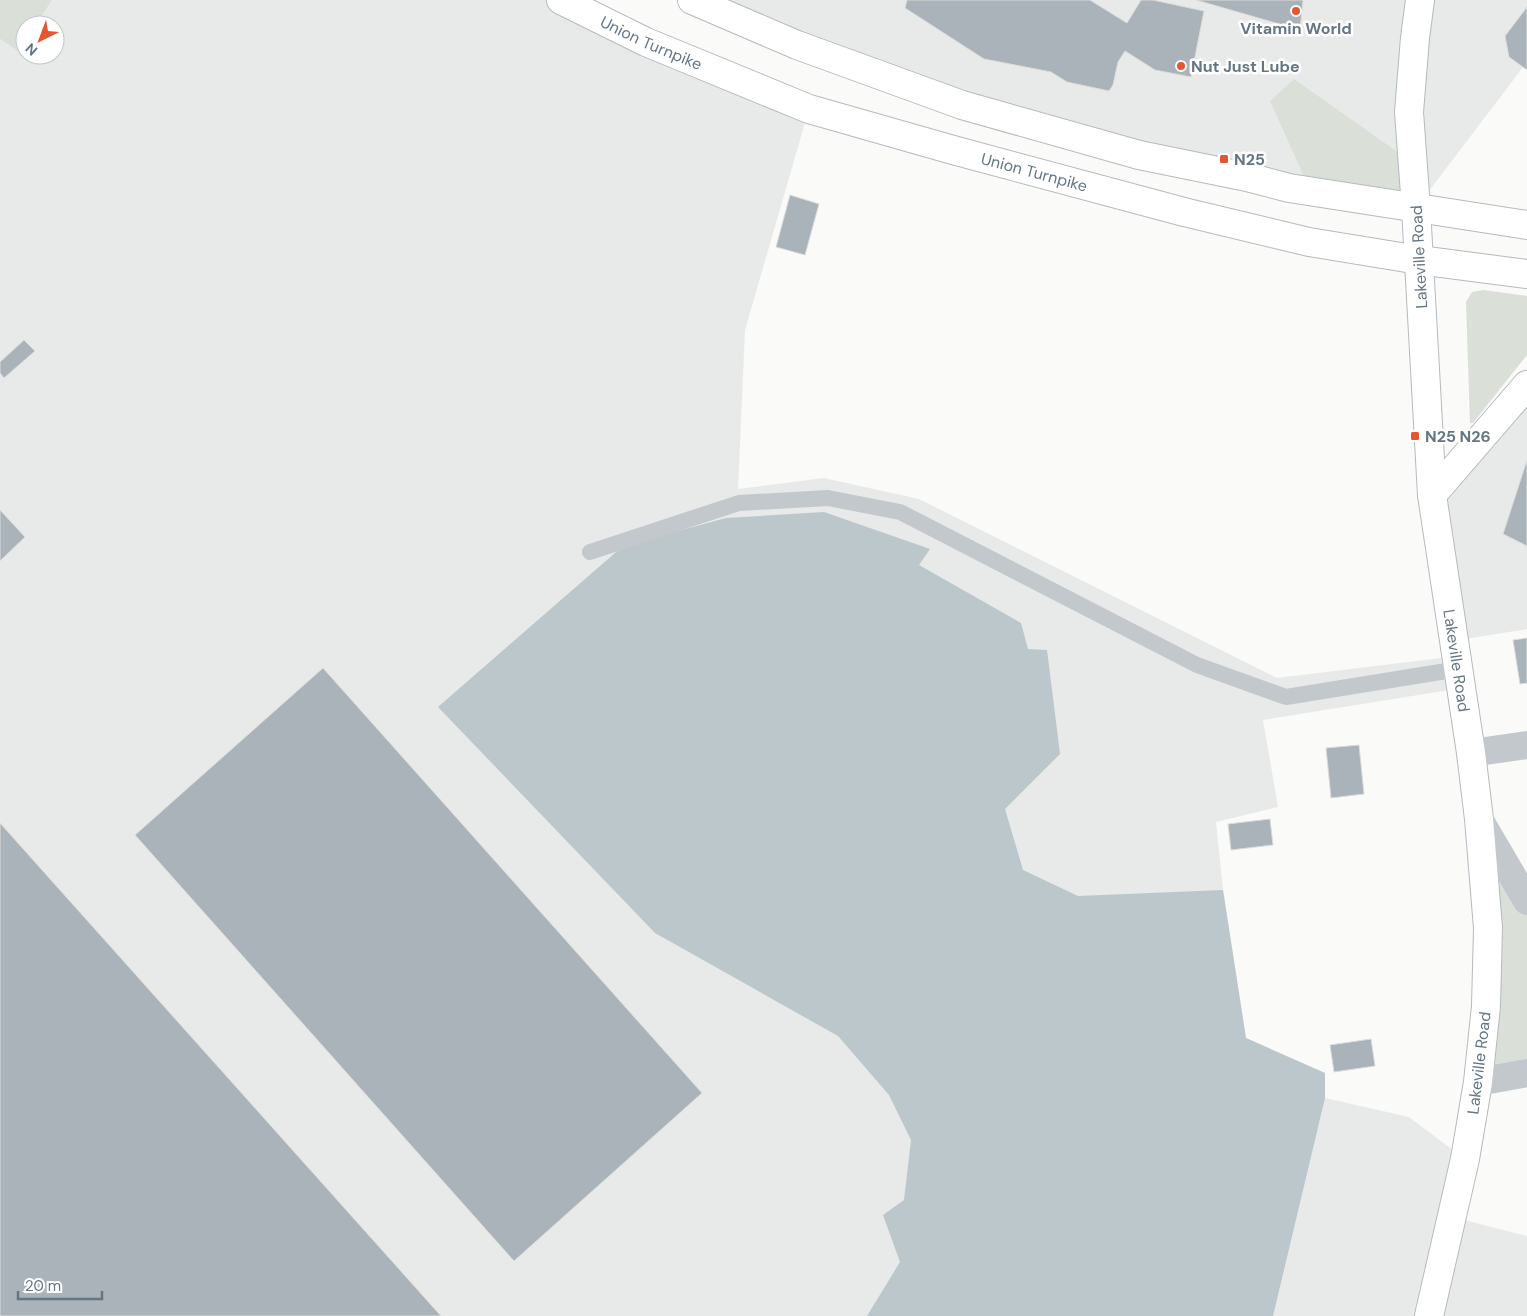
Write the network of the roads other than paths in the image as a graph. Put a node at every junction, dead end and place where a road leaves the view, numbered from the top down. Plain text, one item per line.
1 (561, 0) edge
2 (692, 0) edge
3 (1420, 0) edge
4 (1416, 208) junction
5 (1527, 225) edge
6 (1419, 260) junction
7 (1527, 274) edge
8 (1527, 385) edge
9 (1432, 494) junction
10 (590, 552) dead end
11 (1459, 669) junction
12 (1527, 745) edge
13 (1471, 753) junction
14 (1479, 819) junction
15 (1527, 901) edge
16 (1527, 1073) edge
17 (1478, 1082) junction
18 (1430, 1316) edge

1 - 6 main road, Union Turnpike
2 - 4 main road
3 - 4 main road, Lakeville Road
4 - 5 main road
4 - 6 main road, Lakeville Road
6 - 7 main road, Union Turnpike
6 - 9 main road, Lakeville Road
8 - 9 main road
9 - 11 main road, Lakeville Road
10 - 11 lane
11 - 13 main road, Lakeville Road
12 - 13 street
13 - 14 main road, Lakeville Road
14 - 15 street
14 - 17 main road, Lakeville Road
16 - 17 street
17 - 18 main road, Lakeville Road

